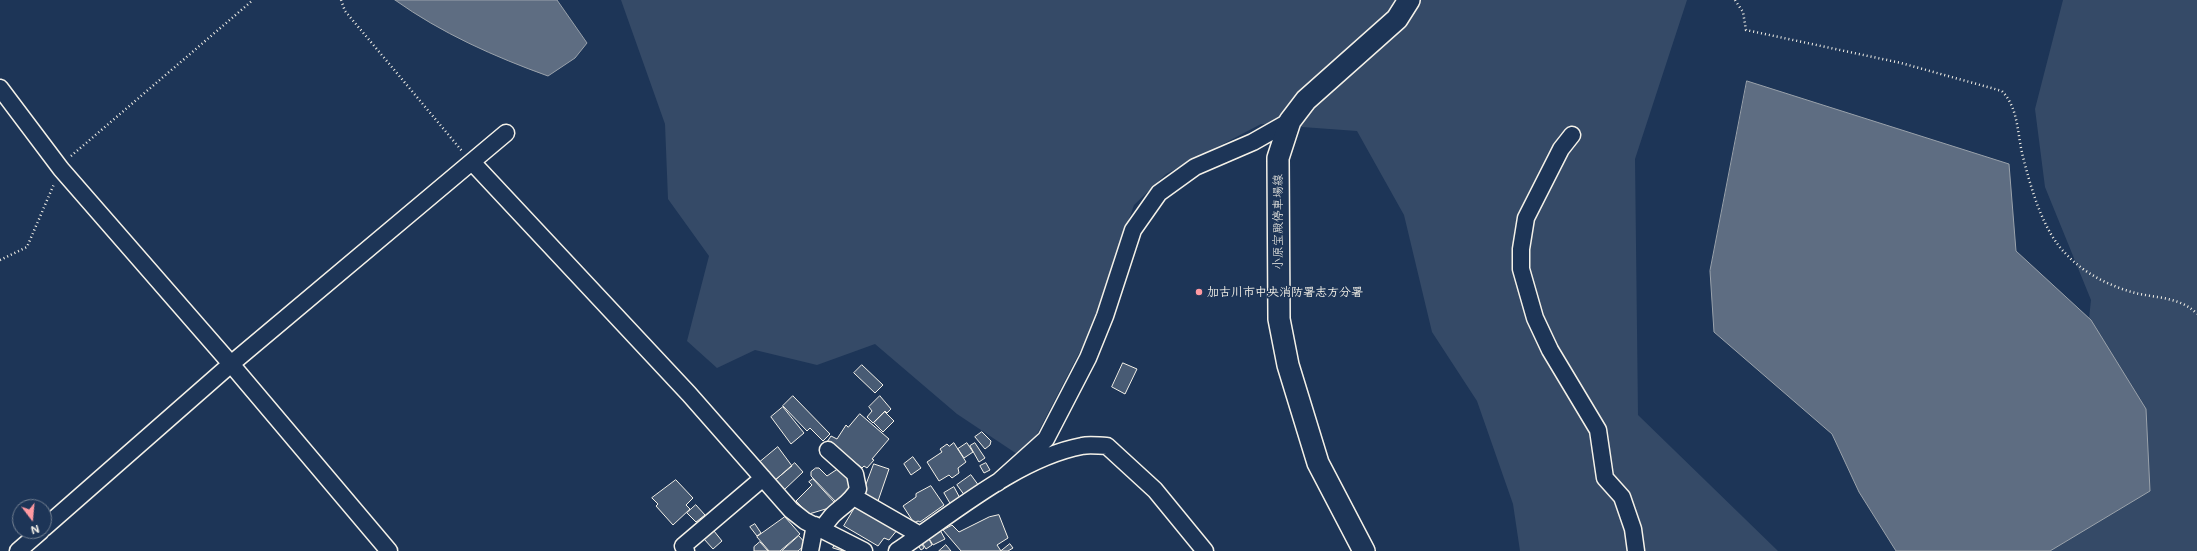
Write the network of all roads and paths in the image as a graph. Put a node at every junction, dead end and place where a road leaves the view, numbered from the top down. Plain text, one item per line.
1 (253, 0) edge
2 (341, 0) edge
3 (1409, 0) edge
4 (1735, 0) edge
5 (0, 88) edge
6 (1290, 120) junction
7 (506, 133) dead end
8 (1572, 135) dead end
9 (472, 162) junction
10 (61, 169) junction
11 (0, 260) edge
12 (2197, 314) edge
13 (231, 364) junction
14 (828, 450) dead end
15 (763, 478) junction
16 (997, 483) junction
17 (854, 497) junction
18 (52, 521) edge
19 (819, 527) junction
20 (920, 535) junction
21 (32, 539) edge
22 (18, 551) edge
23 (389, 551) edge
24 (686, 551) edge
25 (810, 551) edge
26 (864, 551) edge
27 (897, 551) edge
28 (1205, 551) edge
29 (1364, 551) edge
30 (1636, 551) edge

1 - 10 path
2 - 9 path
3 - 6 main road, 小原宝殿停車場線
4 - 12 path
5 - 10 street
6 - 16 street
6 - 29 main road, 小原宝殿停車場線
7 - 9 street
8 - 30 street
9 - 13 street
9 - 15 street
10 - 11 path
10 - 13 street
13 - 18 street
13 - 23 street
14 - 17 street
15 - 19 street
15 - 24 street
16 - 20 street
16 - 28 street
17 - 19 street
17 - 20 street
19 - 25 street
19 - 26 street
20 - 27 street
21 - 22 street

